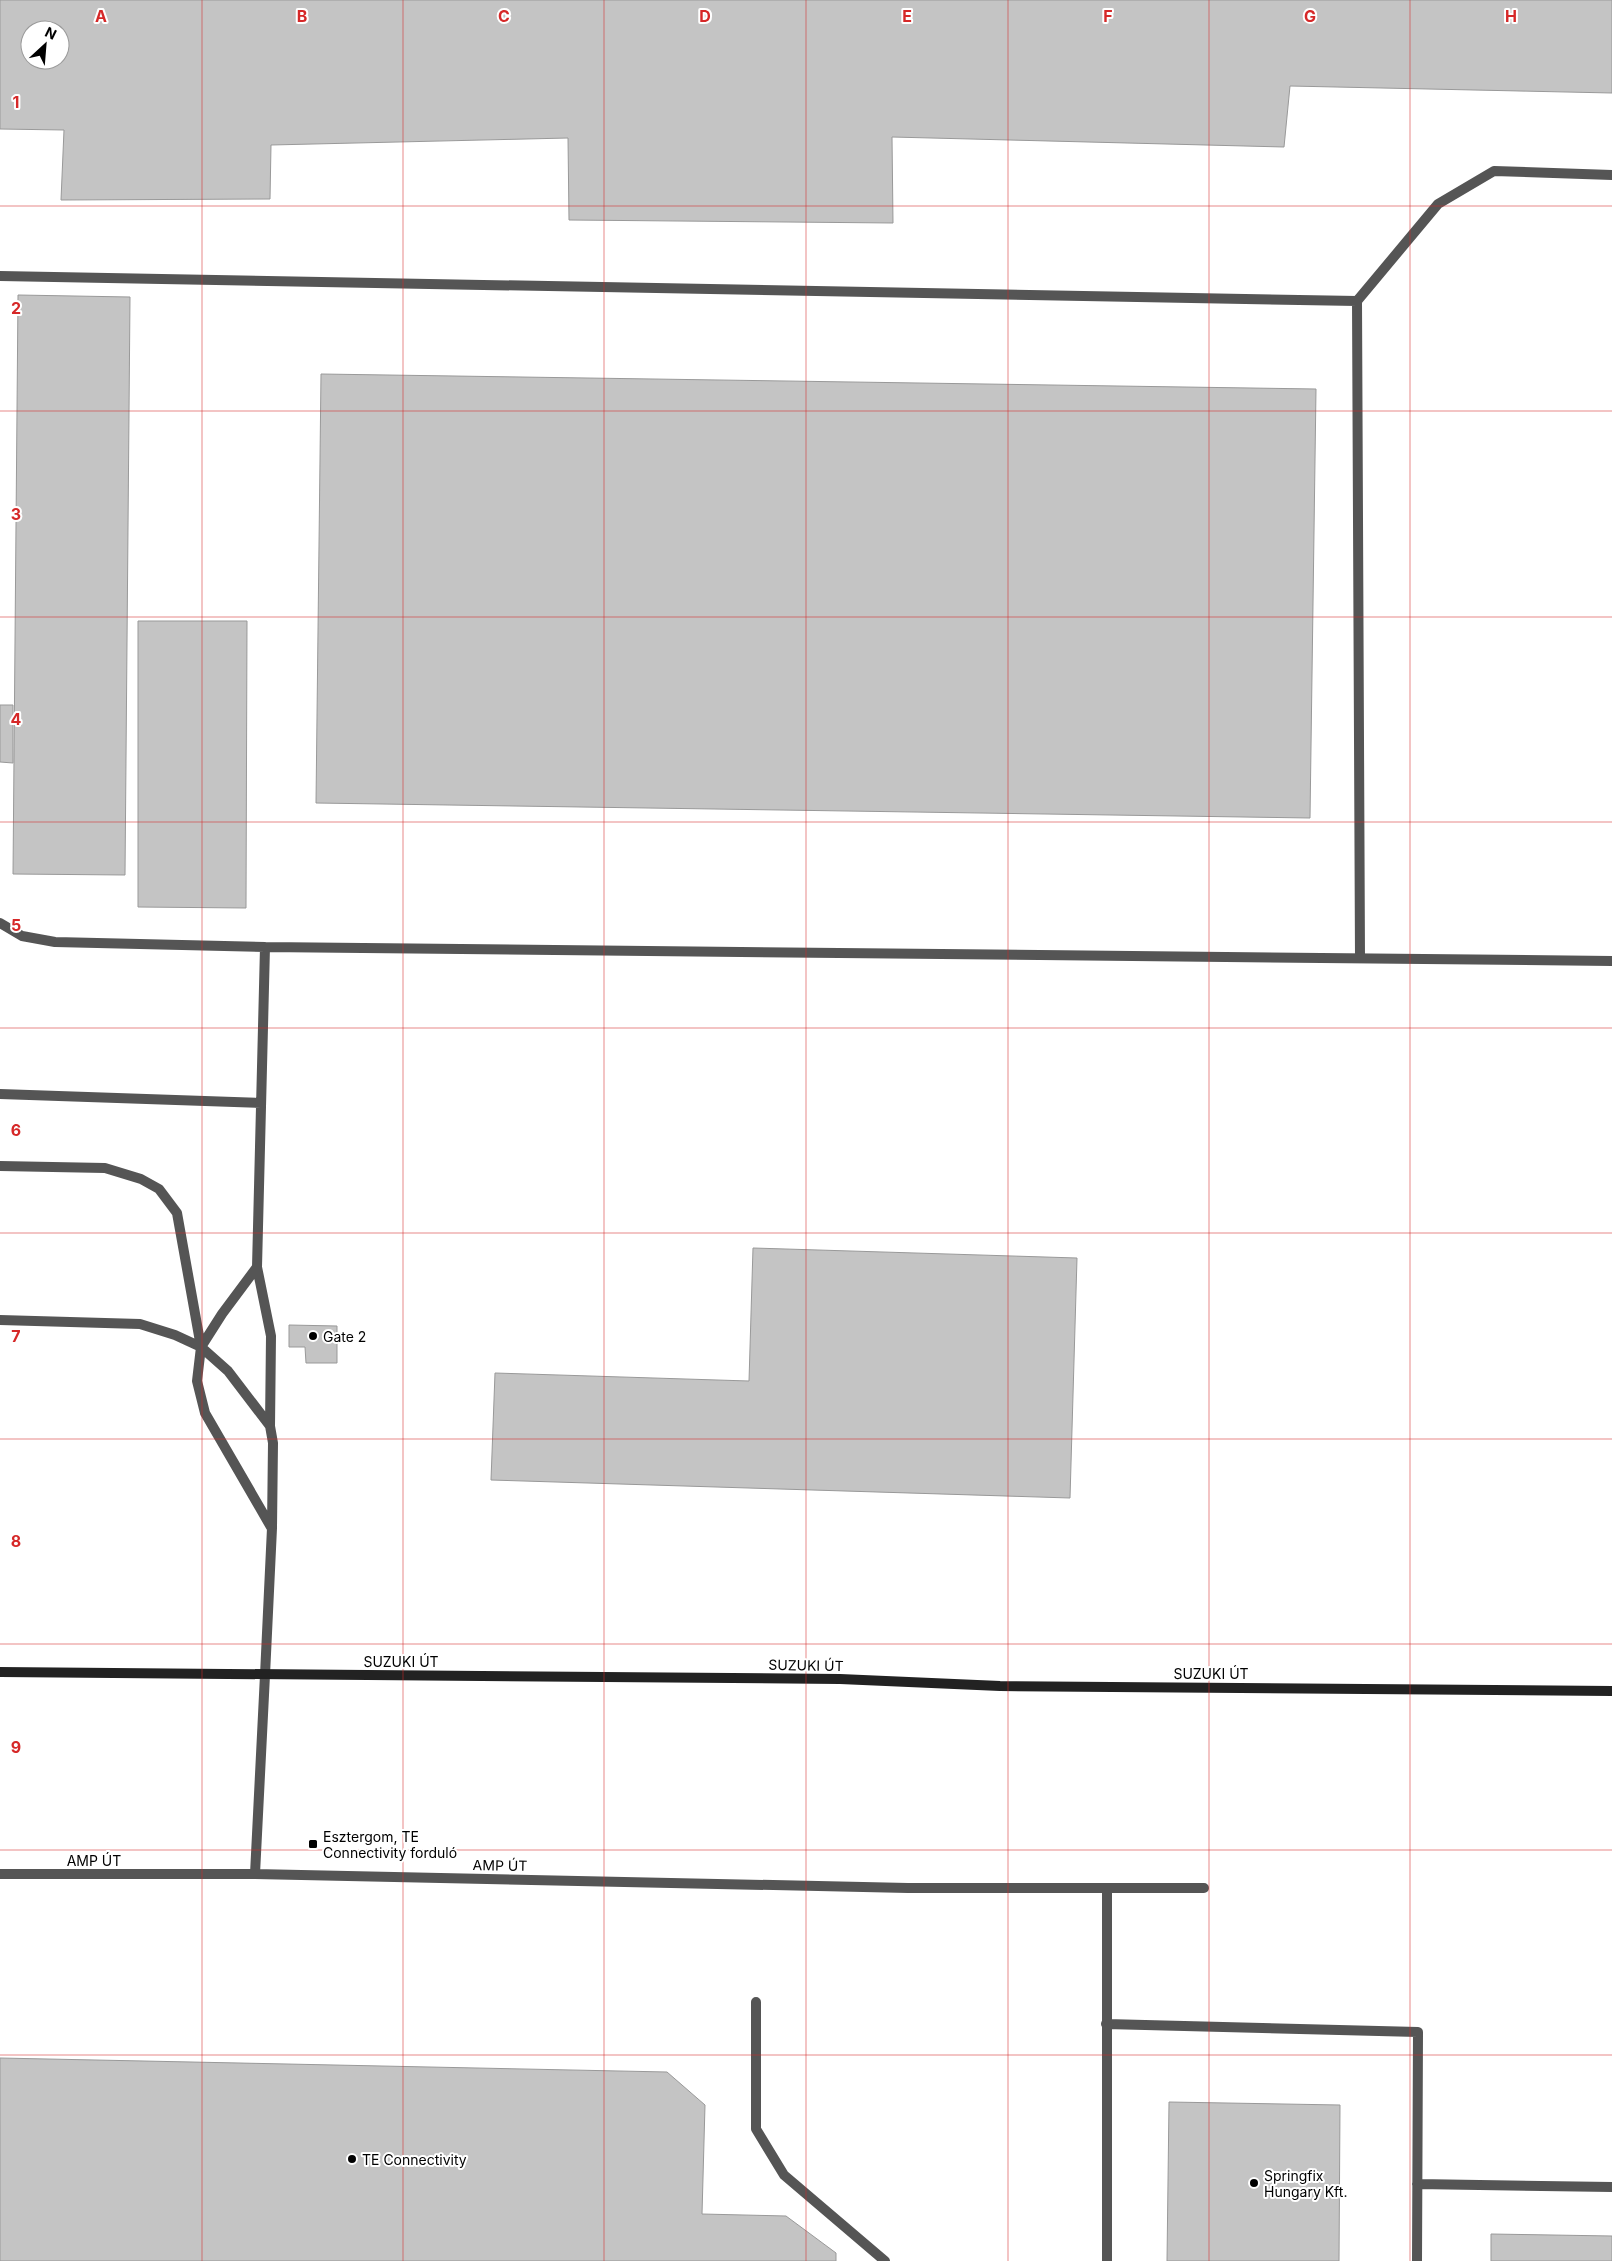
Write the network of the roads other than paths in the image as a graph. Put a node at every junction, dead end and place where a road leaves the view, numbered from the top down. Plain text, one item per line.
1 (1612, 175) edge
2 (0, 276) edge
3 (1357, 301) junction
4 (0, 923) edge
5 (265, 947) junction
6 (1360, 958) junction
7 (1612, 961) edge
8 (0, 1094) edge
9 (261, 1103) junction
10 (0, 1166) edge
11 (257, 1266) junction
12 (0, 1320) edge
13 (201, 1346) junction
14 (270, 1426) junction
15 (272, 1528) junction
16 (0, 1672) edge
17 (265, 1675) junction
18 (1612, 1691) edge
19 (0, 1874) edge
20 (255, 1874) junction
21 (1106, 1888) junction
22 (1204, 1888) dead end
23 (756, 2002) dead end
24 (1106, 2024) junction
25 (1417, 2184) junction
26 (1612, 2187) edge
27 (885, 2261) edge
28 (1107, 2261) edge
29 (1417, 2261) edge

1 - 3 street
2 - 3 street
3 - 6 street
4 - 5 street
5 - 6 street
5 - 9 street
6 - 7 street
8 - 9 street
9 - 11 street
10 - 13 street
11 - 13 street
11 - 14 street
12 - 13 street
13 - 14 street
13 - 15 street
14 - 15 street
15 - 17 street
16 - 17 main road, SUZUKI ÚT
17 - 18 main road, SUZUKI ÚT
17 - 20 street
19 - 20 street, AMP ÚT
20 - 21 street, AMP ÚT
21 - 22 street, AMP ÚT
21 - 24 street
23 - 27 street
24 - 25 street
24 - 28 street
25 - 26 street
25 - 29 street

